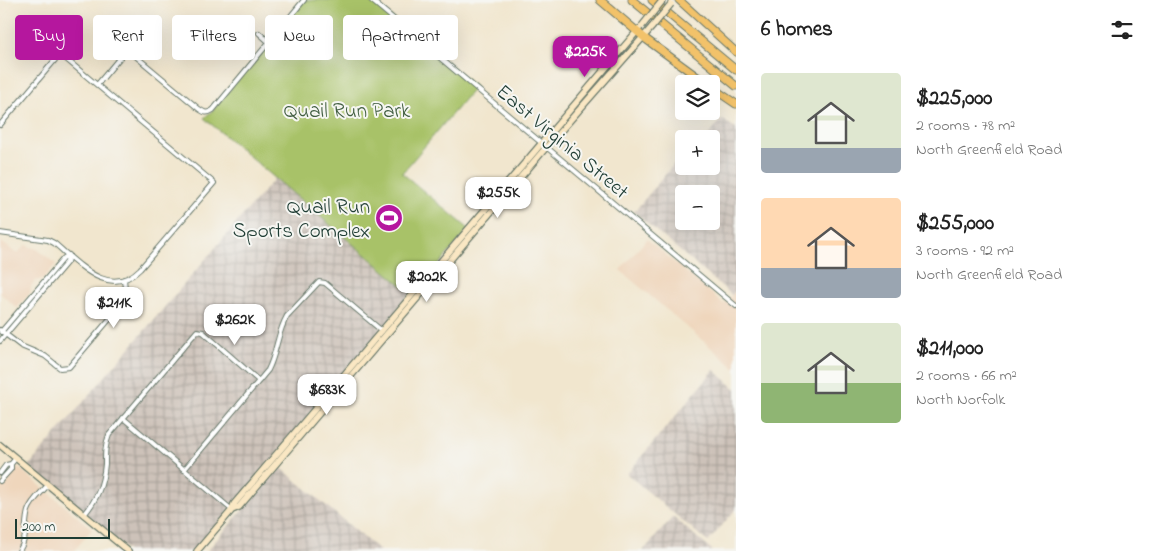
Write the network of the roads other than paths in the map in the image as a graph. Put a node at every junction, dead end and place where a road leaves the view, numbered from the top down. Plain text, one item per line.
1 (304, 0) edge
2 (371, 0) edge
3 (600, 0) edge
4 (632, 0) edge
5 (652, 0) edge
6 (663, 0) edge
7 (680, 0) edge
8 (673, 2) edge
9 (292, 15) edge
10 (639, 29) junction
11 (259, 33) dead end
12 (646, 34) junction
13 (265, 38) edge
14 (265, 47) edge
15 (736, 52) edge
16 (736, 70) edge
17 (696, 75) edge
18 (97, 85) junction
19 (736, 86) edge
20 (720, 92) edge
21 (736, 104) edge
22 (0, 124) edge
23 (544, 145) junction
24 (0, 233) edge
25 (69, 255) junction
26 (124, 279) junction
27 (38, 288) junction
28 (42, 292) junction
29 (736, 306) edge
30 (2, 332) edge
31 (384, 333) junction
32 (0, 341) edge
33 (259, 380) junction
34 (324, 399) junction
35 (123, 418) junction
36 (308, 425) junction
37 (0, 445) edge
38 (16, 458) junction
39 (11, 464) junction
40 (184, 470) junction
41 (0, 473) edge
42 (0, 481) edge
43 (48, 485) junction
44 (232, 510) junction
45 (84, 515) junction
46 (19, 551) edge
47 (128, 551) edge
48 (197, 551) edge

1 - 9 street
2 - 23 street, East Virginia Street
3 - 10 highway
4 - 19 highway
5 - 16 highway
6 - 10 main road, bridge
7 - 15 highway
8 - 12 main road, bridge
10 - 12 highway
10 - 23 main road
11 - 13 street
12 - 17 highway
12 - 23 main road
14 - 18 street
18 - 22 street
18 - 26 street
20 - 21 highway
23 - 29 street, East Virginia Street
23 - 31 main road
24 - 25 street
25 - 26 street
25 - 27 street
25 - 28 street
26 - 30 street
27 - 28 street
27 - 30 street
28 - 30 street
30 - 32 street
31 - 33 street
31 - 34 main road
31 - 36 main road
33 - 35 street
33 - 40 street
34 - 36 main road
34 - 44 main road
35 - 40 street
35 - 45 street
36 - 44 main road
37 - 38 main road
38 - 39 street
38 - 43 main road
39 - 41 street
39 - 42 street
40 - 44 street
43 - 45 main road
43 - 46 street
44 - 48 main road
45 - 47 main road

